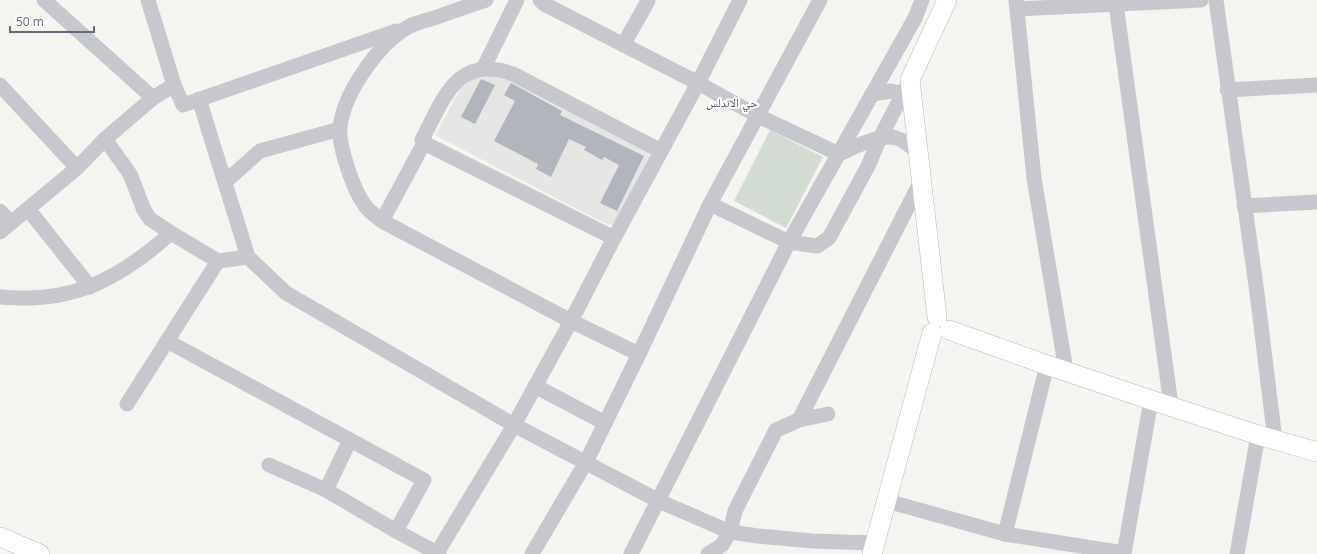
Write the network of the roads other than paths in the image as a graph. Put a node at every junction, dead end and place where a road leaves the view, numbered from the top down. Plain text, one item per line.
1 (44, 0) edge
2 (148, 0) edge
3 (486, 0) edge
4 (517, 0) edge
5 (540, 0) edge
6 (740, 0) edge
7 (820, 0) edge
8 (922, 0) edge
9 (947, 0) edge
10 (1201, 0) edge
11 (1216, 0) edge
12 (648, 1) dead end
13 (1116, 4) junction
14 (1016, 5) edge
15 (408, 27) junction
16 (624, 45) junction
17 (484, 69) junction
18 (698, 83) junction
19 (174, 84) junction
20 (0, 85) edge
21 (1317, 85) edge
22 (907, 87) junction
23 (1227, 90) junction
24 (872, 94) junction
25 (153, 98) junction
26 (200, 99) junction
27 (758, 116) junction
28 (340, 129) junction
29 (880, 138) junction
30 (105, 140) junction
31 (424, 143) junction
32 (661, 151) junction
33 (839, 154) junction
34 (919, 154) junction
35 (77, 168) junction
36 (922, 179) junction
37 (225, 182) junction
38 (1317, 202) edge
39 (710, 204) junction
40 (1244, 206) junction
41 (28, 209) junction
42 (0, 211) edge
43 (382, 221) junction
44 (5, 227) edge
45 (171, 233) junction
46 (614, 238) junction
47 (789, 242) junction
48 (248, 257) junction
49 (218, 261) junction
50 (90, 287) junction
51 (0, 297) edge
52 (571, 321) junction
53 (940, 327) junction
54 (167, 341) junction
55 (639, 354) junction
56 (1047, 365) junction
57 (1066, 371) junction
58 (536, 386) junction
59 (1151, 400) junction
60 (127, 404) dead end
61 (1171, 406) junction
62 (828, 414) dead end
63 (799, 420) junction
64 (605, 423) junction
65 (514, 425) junction
66 (1267, 437) junction
67 (350, 440) junction
68 (1317, 452) edge
69 (586, 462) junction
70 (269, 465) dead end
71 (326, 490) junction
72 (659, 501) junction
73 (887, 501) junction
74 (396, 531) junction
75 (730, 532) junction
76 (1005, 534) junction
77 (0, 537) edge
78 (874, 548) edge
79 (438, 553) edge
80 (40, 554) edge
81 (532, 554) edge
82 (631, 554) edge
83 (708, 554) edge
84 (1124, 554) edge
85 (1237, 554) edge

1 - 25 street
2 - 19 street
3 - 15 street
4 - 17 street
5 - 16 street
6 - 18 street
7 - 27 street
8 - 24 street
9 - 22 main road
10 - 13 street
11 - 23 street
12 - 16 street
13 - 14 street
13 - 61 street
14 - 57 street
15 - 26 street
15 - 28 street
16 - 18 street
17 - 31 street
17 - 32 street
18 - 27 street
18 - 32 street
19 - 25 street
19 - 26 street
20 - 35 street
21 - 23 street
22 - 24 street
22 - 29 street
22 - 34 main road
23 - 40 street
24 - 33 street
25 - 30 street
26 - 37 street
27 - 33 street
27 - 39 street
28 - 37 street
28 - 43 street
29 - 33 street
29 - 34 street
29 - 47 street
30 - 35 street
30 - 45 street
31 - 43 street
31 - 46 street
32 - 46 street
33 - 47 street
34 - 36 main road
35 - 41 street
36 - 53 main road
36 - 63 street
37 - 48 street
38 - 40 street
39 - 47 street
39 - 55 street
40 - 66 street
41 - 44 street
41 - 50 street
42 - 44 street
43 - 52 street
45 - 49 street
45 - 50 street
46 - 52 street
47 - 72 street
48 - 49 street
48 - 65 street
49 - 54 street
50 - 51 street
52 - 55 street
52 - 58 street
53 - 56 main road
53 - 73 main road
54 - 60 street
54 - 67 street
55 - 64 street
56 - 57 main road
56 - 76 street
57 - 59 main road
58 - 64 street
58 - 65 street
59 - 61 main road
59 - 84 street
61 - 66 main road
62 - 63 street
63 - 75 street
64 - 69 street
65 - 69 street
65 - 79 street
66 - 68 main road
66 - 85 street
67 - 71 street
67 - 74 street
69 - 72 street
69 - 81 street
70 - 71 street
71 - 74 street
72 - 75 street
72 - 82 street
73 - 76 street
73 - 78 main road
74 - 79 street
75 - 78 street
75 - 83 street
76 - 84 street
77 - 80 main road

